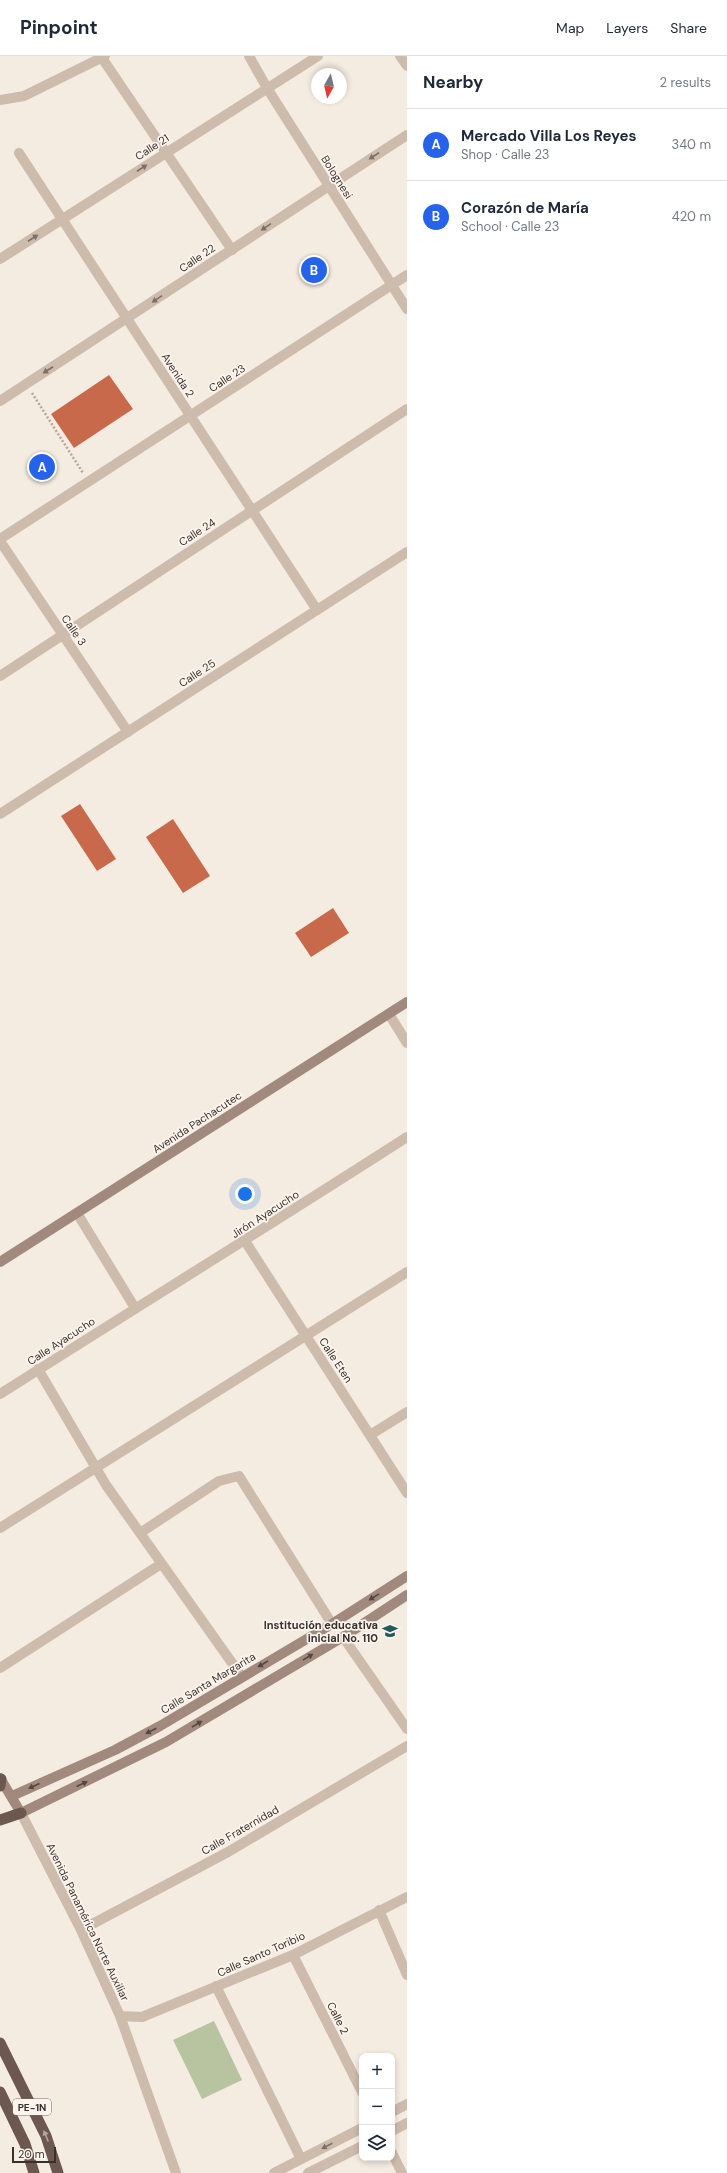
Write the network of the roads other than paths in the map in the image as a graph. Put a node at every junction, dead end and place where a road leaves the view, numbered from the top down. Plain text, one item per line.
1 (249, 56) edge
2 (318, 56) edge
3 (400, 56) edge
4 (103, 57) edge
5 (407, 66) edge
6 (267, 88) junction
7 (0, 100) edge
8 (407, 135) edge
9 (166, 152) junction
10 (18, 153) dead end
11 (329, 185) junction
12 (62, 219) junction
13 (232, 250) junction
14 (0, 259) edge
15 (407, 276) edge
16 (392, 285) junction
17 (407, 309) edge
18 (128, 319) junction
19 (0, 401) edge
20 (407, 408) edge
21 (191, 416) junction
22 (252, 510) junction
23 (0, 540) edge
24 (407, 552) edge
25 (318, 610) junction
26 (63, 634) junction
27 (0, 676) edge
28 (128, 732) junction
29 (0, 814) edge
30 (407, 1002) edge
31 (388, 1014) junction
32 (407, 1043) edge
33 (407, 1137) edge
34 (77, 1213) junction
35 (245, 1241) junction
36 (0, 1262) edge
37 (407, 1272) edge
38 (135, 1308) junction
39 (306, 1337) junction
40 (38, 1370) junction
41 (0, 1394) edge
42 (407, 1412) edge
43 (370, 1435) junction
44 (96, 1468) junction
45 (407, 1493) edge
46 (0, 1528) edge
47 (140, 1533) junction
48 (161, 1564) junction
49 (407, 1576) edge
50 (407, 1595) edge
51 (332, 1624) junction
52 (343, 1637) junction
53 (0, 1668) edge
54 (242, 1677) junction
55 (407, 1729) edge
56 (407, 1746) edge
57 (0, 1781) edge
58 (12, 1796) junction
59 (21, 1813) junction
60 (0, 1820) edge
61 (407, 1897) edge
62 (379, 1910) junction
63 (81, 1930) junction
64 (293, 1955) junction
65 (407, 1975) edge
66 (216, 1986) junction
67 (120, 2016) junction
68 (0, 2043) edge
69 (360, 2089) edge
70 (0, 2092) edge
71 (407, 2104) edge
72 (395, 2110) edge
73 (407, 2123) edge
74 (395, 2129) edge
75 (359, 2130) edge
76 (359, 2148) edge
77 (302, 2159) junction
78 (395, 2159) edge
79 (279, 2172) edge
80 (34, 2173) edge
81 (58, 2173) edge
82 (176, 2173) edge
83 (308, 2173) edge
84 (402, 2173) edge

1 - 6 street, Bolognesi
2 - 6 street, Calle 21
3 - 5 street
4 - 7 street
4 - 9 street
6 - 9 street, Calle 21
6 - 11 street, Bolognesi
8 -> 11 street, Calle 22
12 -> 9 street, Calle 21
9 - 13 street
10 - 12 street, Avenida 2
11 -> 13 street, Calle 22
11 - 16 street, Bolognesi
14 -> 12 street, Calle 21
12 - 18 street, Avenida 2
13 -> 18 street, Calle 22
15 - 16 street, Calle 23
16 - 17 street, Bolognesi
16 - 21 street, Calle 23
18 -> 19 street, Calle 22
18 - 21 street, Avenida 2
20 - 22 street, Calle 24
21 - 22 street, Avenida 2
21 - 23 street, Calle 23
22 - 25 street, Avenida 2
22 - 26 street, Calle 24
23 - 26 street, Calle 3
24 - 25 street, Calle 25
25 - 28 street, Calle 25
26 - 27 street, Calle 24
26 - 28 street, Calle 3
28 - 29 street, Calle 25
30 - 31 main road, Avenida Pachacutec
31 - 32 street
31 - 34 main road, Avenida Pachacutec
33 - 35 street, Jirón Ayacucho
34 - 36 main road, Avenida Pachacutec
34 - 38 street
35 - 38 street, Jirón Ayacucho
35 - 39 street, Calle Eten
37 - 39 street
38 - 40 street, Calle Ayacucho
39 - 43 street, Calle Eten
39 - 44 street
40 - 41 street, Calle Ayacucho
40 - 44 street
42 - 43 street
43 - 45 street, Calle Eten
44 - 46 street
44 - 47 street
47 - 48 street
47 - 51 street
48 - 53 street
48 - 54 street
49 -> 51 main road, Calle Santa Margarita
50 - 52 main road
51 -> 54 main road, Calle Santa Margarita
52 - 55 street
59 -> 52 main road
54 -> 58 main road, Calle Santa Margarita
56 - 63 street, Calle Fraternidad
57 - 58 main road, Avenida Panamérica Norte Auxiliar
58 - 59 main road, Avenida Panamérica Norte Auxiliar
59 - 60 highway
59 - 63 street, Avenida Panamérica Norte Auxiliar
61 - 62 street, Calle Santo Toribio
62 - 64 street, Calle Santo Toribio
62 - 65 street
63 - 67 street, Avenida Panamérica Norte Auxiliar
64 - 66 street, Calle Santo Toribio
64 - 69 street, Calle 2
66 - 67 street, Calle Santo Toribio
66 - 77 street
67 - 82 street, Avenida Panamérica Norte Auxiliar
81 -> 68 highway, PE-1N
70 - 80 highway, PE-1N
71 - 72 street
73 - 74 street
75 -> 77 street
76 - 83 street
77 - 79 street
78 - 84 street

